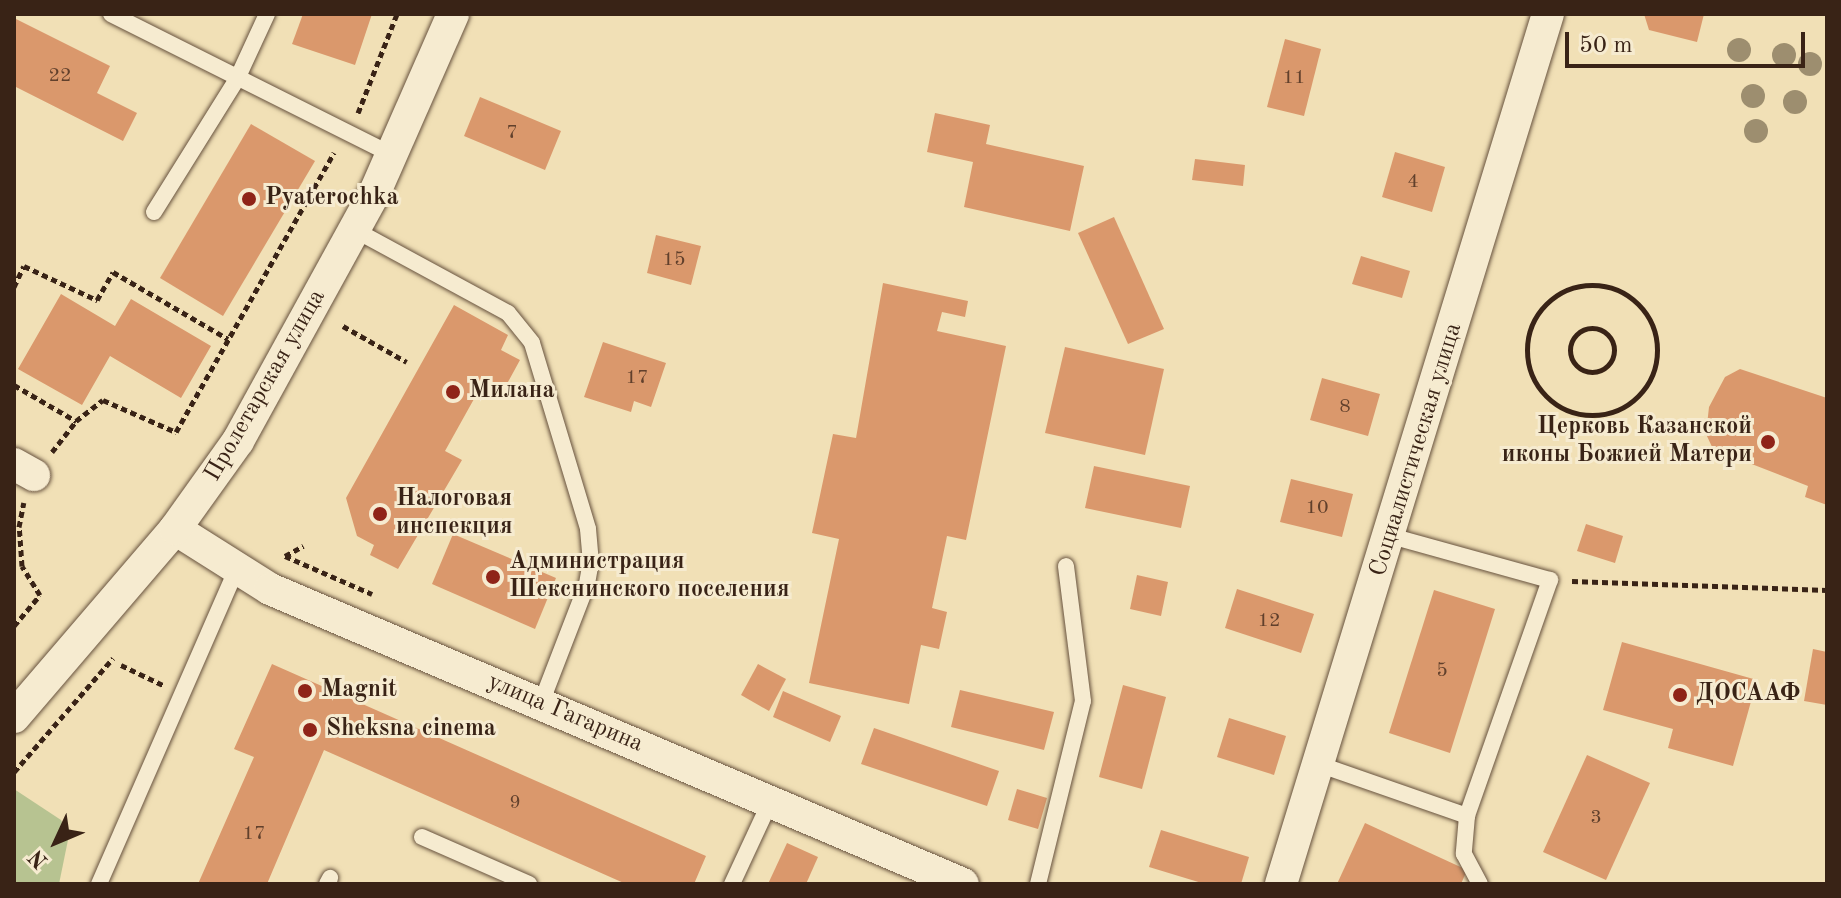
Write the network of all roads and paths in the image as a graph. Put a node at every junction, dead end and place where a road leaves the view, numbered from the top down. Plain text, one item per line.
1 (111, 14) edge
2 (267, 14) edge
3 (397, 14) edge
4 (453, 14) edge
5 (1548, 14) edge
6 (237, 79) junction
7 (346, 134) junction
8 (392, 155) junction
9 (154, 212) dead end
10 (355, 230) junction
11 (14, 287) edge
12 (1614, 288) joint
13 (343, 326) dead end
14 (228, 339) junction
15 (1613, 357) joint
16 (407, 362) dead end
17 (14, 385) edge
18 (76, 421) junction
19 (24, 469) edge
20 (175, 529) junction
21 (1391, 536) junction
22 (303, 546) dead end
23 (285, 556) dead end
24 (1066, 566) dead end
25 (235, 572) junction
26 (1550, 580) junction
27 (1827, 590) edge
28 (14, 626) edge
29 (113, 658) dead end
30 (121, 665) dead end
31 (181, 694) junction
32 (541, 703) junction
33 (14, 717) edge
34 (1318, 764) junction
35 (14, 772) edge
36 (770, 802) junction
37 (1467, 816) junction
38 (422, 837) dead end
39 (99, 884) edge
40 (529, 884) edge
41 (732, 884) edge
42 (963, 884) edge
43 (1038, 884) edge
44 (1281, 884) edge
45 (1480, 884) edge

1 - 6 lane
2 - 6 lane
3 - 7 path
4 - 8 street, Пролетарская улица
5 - 21 street, Социалистическая улица
6 - 7 lane
6 - 9 lane
7 - 8 lane
7 - 14 path
8 - 10 street, Пролетарская улица
10 - 20 street, Пролетарская улица
10 - 32 lane
11 - 14 path
12 - 12 path
13 - 16 path
14 - 18 path
15 - 15 path
17 - 18 path
18 - 19 path
19 - 28 path
20 - 25 street, улица Гагарина
20 - 33 street, Пролетарская улица
21 - 26 lane
21 - 34 street, Социалистическая улица
22 - 23 path
24 - 43 lane
25 - 31 lane
25 - 32 street, улица Гагарина
26 - 27 path
26 - 37 lane
29 - 35 path
30 - 31 path
31 - 39 lane
32 - 36 street, улица Гагарина
34 - 37 lane
34 - 44 street, Социалистическая улица
36 - 41 lane
36 - 42 street, улица Гагарина
37 - 45 lane
38 - 40 lane

